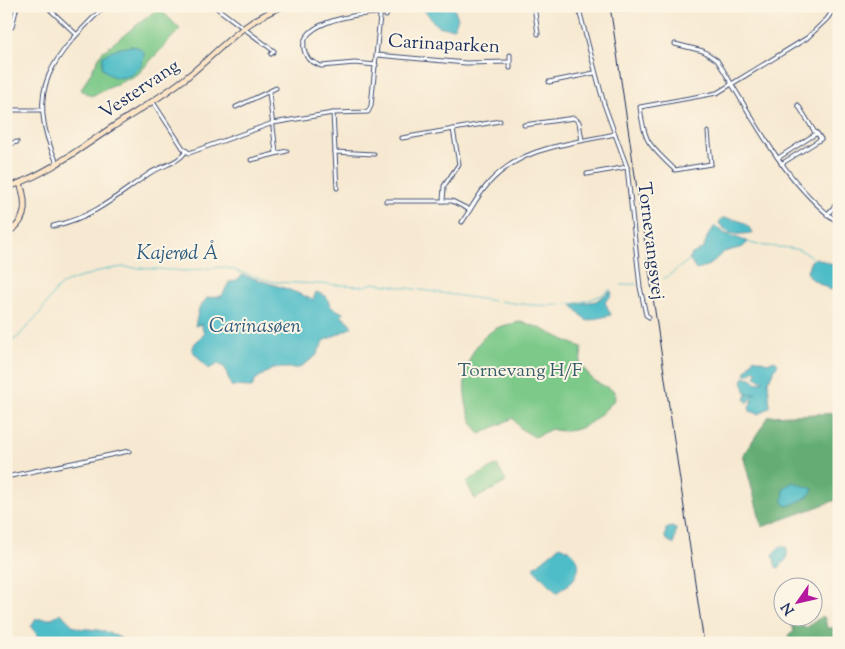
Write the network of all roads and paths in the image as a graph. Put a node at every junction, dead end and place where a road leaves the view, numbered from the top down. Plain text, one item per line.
1 (17, 6) edge
2 (46, 6) edge
3 (105, 6) edge
4 (214, 6) edge
5 (284, 6) edge
6 (381, 6) edge
7 (390, 6) edge
8 (534, 6) edge
9 (578, 6) edge
10 (836, 6) edge
11 (381, 13) junction
12 (386, 16) dead end
13 (12, 28) dead end
14 (243, 28) junction
15 (76, 34) junction
16 (538, 34) dead end
17 (675, 44) dead end
18 (272, 54) dead end
19 (510, 55) dead end
20 (377, 56) junction
21 (510, 62) junction
22 (376, 65) junction
23 (510, 68) dead end
24 (594, 73) junction
25 (548, 82) dead end
26 (732, 85) junction
27 (276, 88) dead end
28 (269, 92) junction
29 (8, 99) dead end
30 (152, 101) junction
31 (798, 105) dead end
32 (236, 108) dead end
33 (7, 110) edge
34 (42, 110) junction
35 (333, 113) junction
36 (500, 121) dead end
37 (272, 123) junction
38 (524, 125) dead end
39 (453, 129) junction
40 (708, 132) dead end
41 (615, 134) junction
42 (816, 134) junction
43 (402, 138) dead end
44 (582, 141) junction
45 (17, 142) dead end
46 (8, 144) edge
47 (287, 151) dead end
48 (186, 152) junction
49 (335, 152) junction
50 (276, 154) junction
51 (374, 154) dead end
52 (778, 158) junction
53 (251, 160) dead end
54 (57, 164) junction
55 (781, 164) junction
56 (627, 167) junction
57 (587, 174) dead end
58 (20, 183) junction
59 (6, 188) edge
60 (337, 188) dead end
61 (386, 200) dead end
62 (443, 201) junction
63 (839, 201) edge
64 (470, 210) junction
65 (828, 215) junction
66 (462, 222) dead end
67 (839, 223) edge
68 (53, 226) dead end
69 (6, 234) edge
70 (649, 317) dead end
71 (129, 451) dead end
72 (6, 477) edge

1 - 13 street
2 - 15 street
3 - 15 street
4 - 14 street
5 - 14 street, Vestervang
6 - 11 street, Carinaparken
7 - 12 street, Carinaparken
8 - 16 street
9 - 24 street, Tornevangsvej
10 - 26 street
11 - 20 street, Carinaparken
11 - 22 street
14 - 18 street
14 - 30 street, Vestervang
15 - 34 street
17 - 26 street
19 - 21 street, Carinaparken
20 - 21 street, Carinaparken
20 - 22 street, Carinaparken
21 - 23 street, Carinaparken
22 - 35 street, Carinaparken
24 - 25 street
24 - 41 street, Tornevangsvej
26 - 40 street
26 - 52 street
27 - 28 street
28 - 32 street
28 - 37 street
29 - 33 street
30 - 48 street
30 - 54 street, Vestervang
31 - 42 street
33 - 34 street
33 - 46 street
34 - 54 street
35 - 37 street, Carinaparken
35 - 49 street
36 - 39 street
37 - 48 street, Carinaparken
37 - 50 street
38 - 44 street
39 - 43 street
39 - 62 street
41 - 44 street
41 - 56 street, Tornevangsvej
42 - 52 street
42 - 55 street
44 - 64 street
45 - 46 street
47 - 50 street
48 - 68 street, Carinaparken
49 - 51 street
49 - 60 street
50 - 53 street
52 - 55 street
54 - 58 street, Vestervang
55 - 65 street
56 - 57 street, Tornevangsvej
56 - 70 street, Tornevangsvej
58 - 59 street, Vestervang
58 - 69 street
61 - 62 street
62 - 64 street
63 - 65 street
64 - 66 street
65 - 67 street
71 - 72 street

